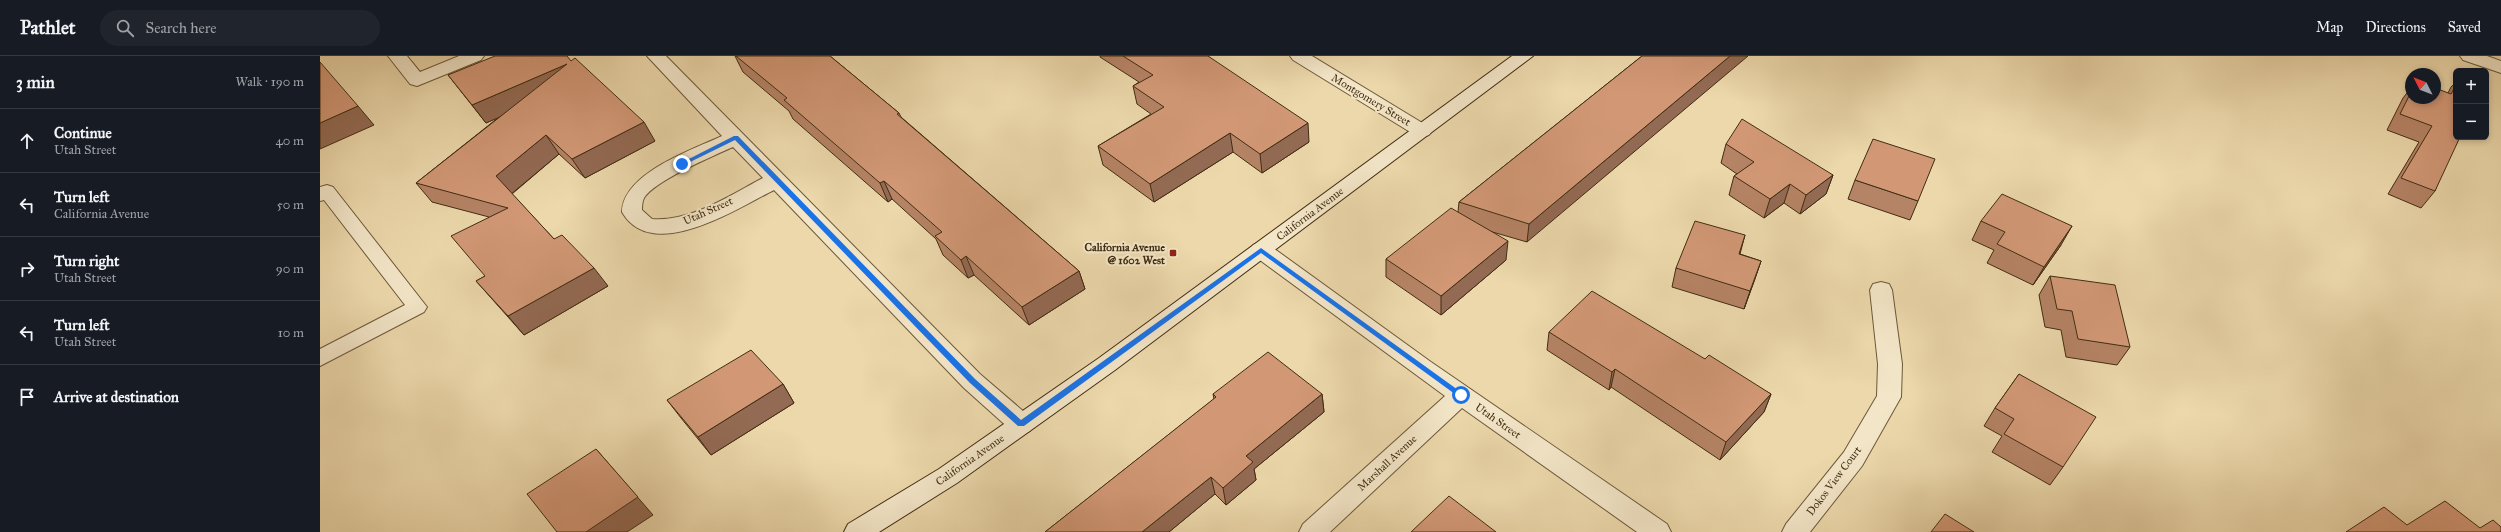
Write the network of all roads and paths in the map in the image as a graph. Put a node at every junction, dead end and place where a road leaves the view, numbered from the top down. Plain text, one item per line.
1 (398, 56) edge
2 (475, 56) edge
3 (656, 56) edge
4 (1299, 56) edge
5 (1524, 56) edge
6 (2469, 56) edge
7 (2501, 68) edge
8 (1422, 131) junction
9 (736, 137) junction
10 (776, 180) junction
11 (320, 195) edge
12 (1261, 250) junction
13 (1881, 290) dead end
14 (320, 358) edge
15 (1461, 395) junction
16 (1021, 424) junction
17 (857, 532) edge
18 (1312, 532) edge
19 (1658, 532) edge
20 (1795, 532) edge

1 - 2 street
3 - 9 street
4 - 8 street, Montgomery Street
5 - 8 street, California Avenue
6 - 7 street
8 - 12 street, California Avenue
9 - 10 street
9 - 10 street, Utah Street
10 - 16 street
11 - 14 lane
12 - 15 street, Utah Street
12 - 16 street, California Avenue
13 - 20 street, Dokos View Court
15 - 18 street, Marshall Avenue
15 - 19 street, Utah Street
16 - 17 street, California Avenue

